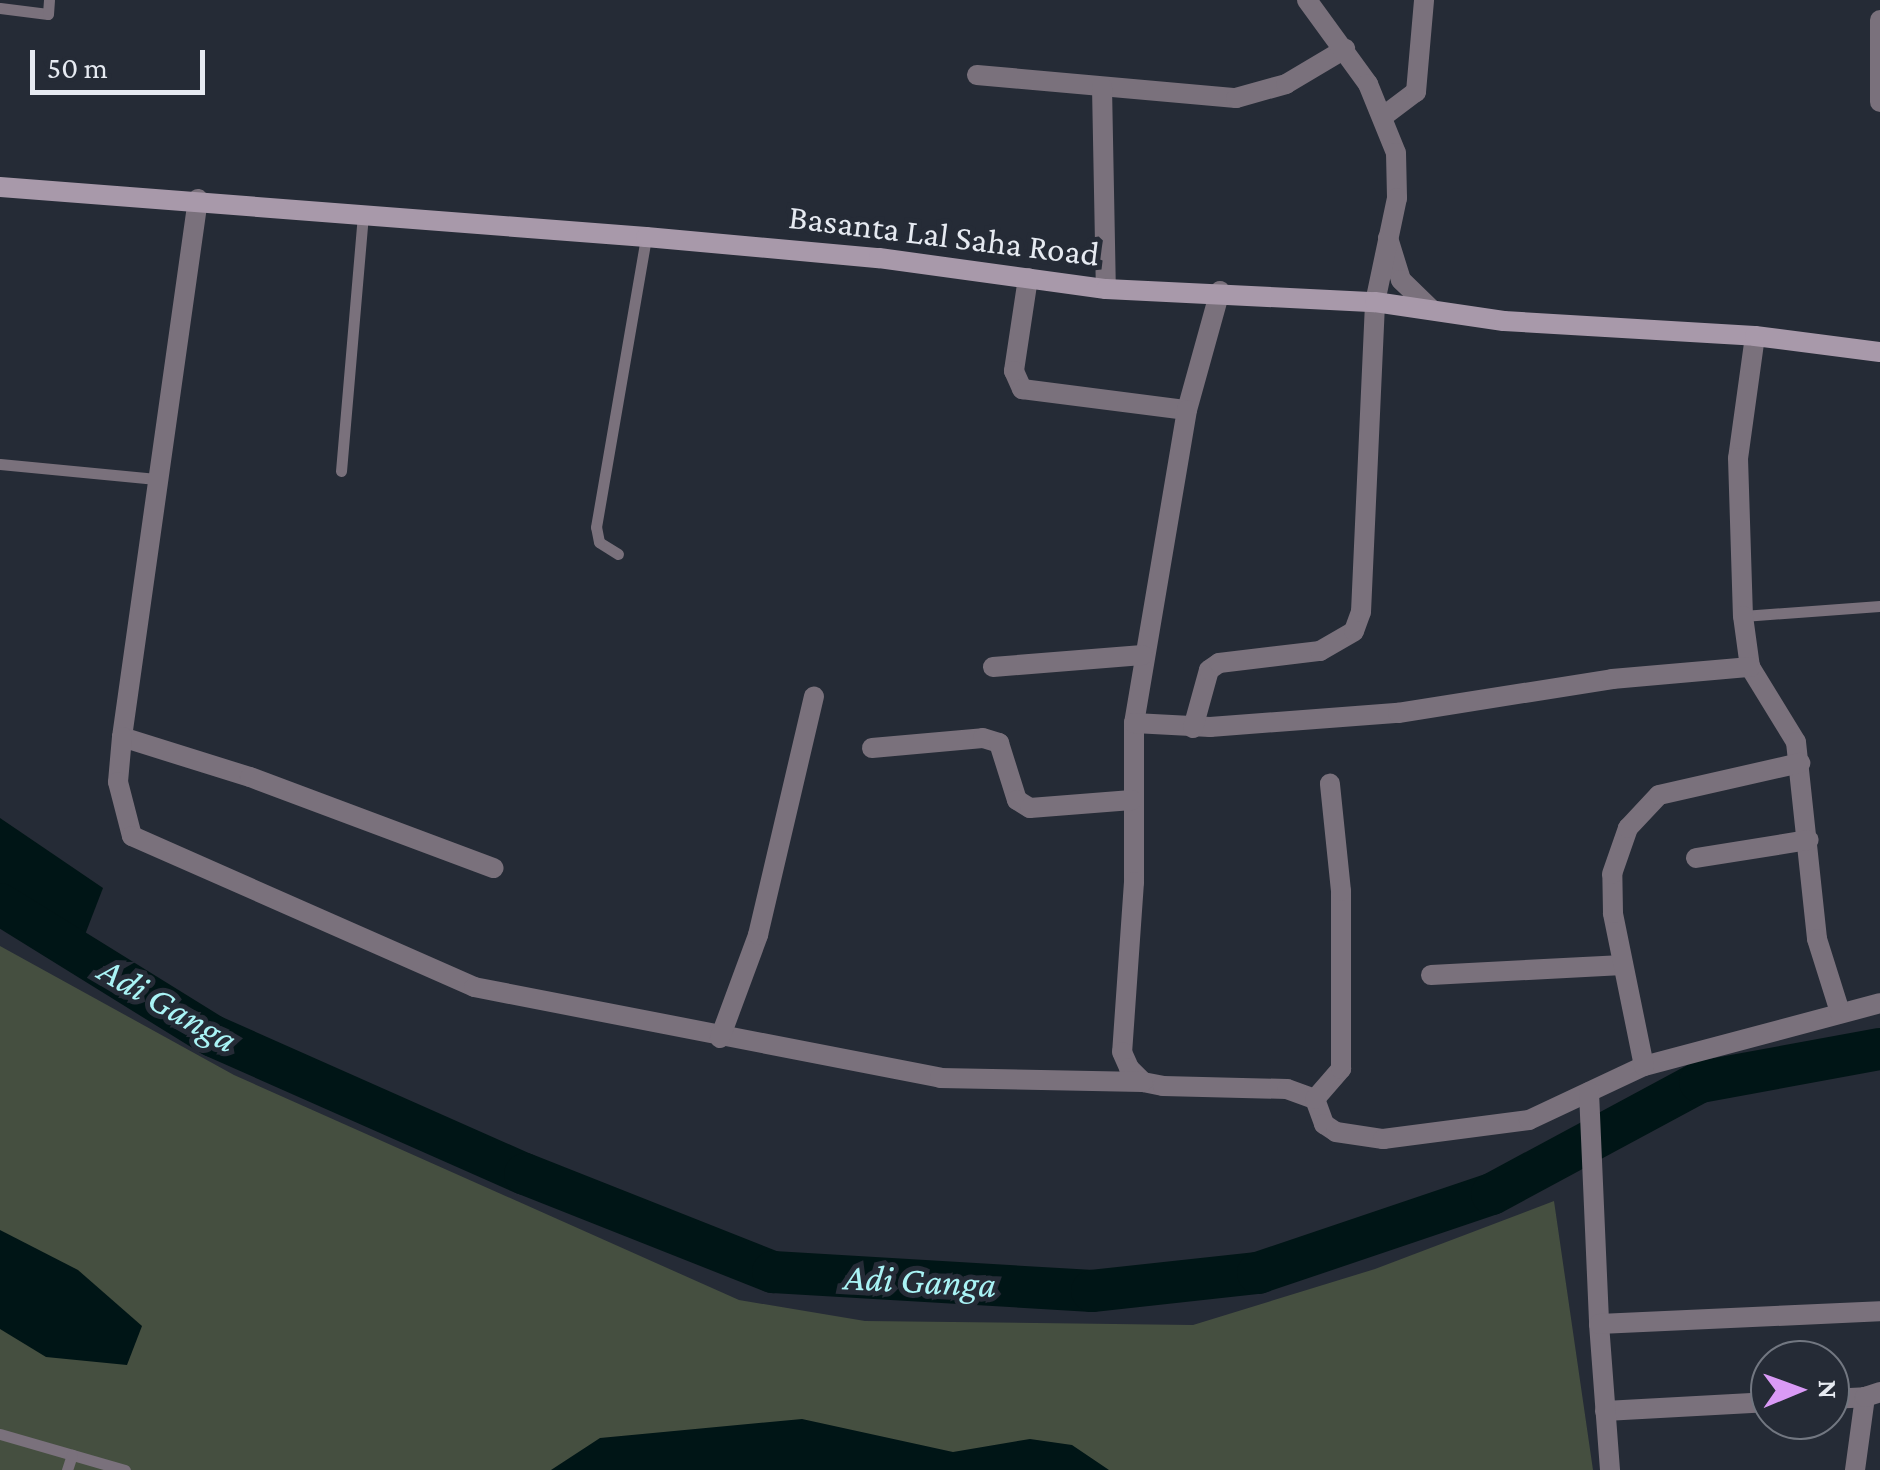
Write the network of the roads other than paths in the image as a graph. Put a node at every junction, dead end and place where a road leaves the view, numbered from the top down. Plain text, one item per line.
1 (49, 0) edge
2 (1306, 0) edge
3 (1424, 0) edge
4 (0, 8) edge
5 (1880, 20) edge
6 (1346, 49) junction
7 (977, 75) dead end
8 (1102, 88) junction
9 (1880, 102) edge
10 (1385, 116) junction
11 (0, 188) edge
12 (198, 199) junction
13 (363, 212) junction
14 (1388, 228) junction
15 (646, 237) junction
16 (1028, 278) junction
17 (1106, 289) junction
18 (1220, 291) junction
19 (1375, 302) junction
20 (1432, 310) junction
21 (1755, 336) junction
22 (1880, 352) edge
23 (1187, 410) junction
24 (0, 464) edge
25 (342, 470) dead end
26 (156, 478) junction
27 (618, 554) dead end
28 (1880, 606) edge
29 (1743, 616) junction
30 (1142, 655) junction
31 (992, 667) dead end
32 (1750, 668) junction
33 (814, 696) dead end
34 (1134, 723) junction
35 (1193, 728) junction
36 (122, 737) junction
37 (872, 748) dead end
38 (1800, 763) junction
39 (1330, 784) dead end
40 (1132, 800) junction
41 (1809, 840) junction
42 (1696, 858) dead end
43 (494, 868) dead end
44 (1623, 965) junction
45 (1431, 975) dead end
46 (1880, 1003) edge
47 (1840, 1012) junction
48 (720, 1038) junction
49 (1637, 1069) junction
50 (1144, 1082) junction
51 (1592, 1096) junction
52 (1315, 1099) junction
53 (1880, 1311) edge
54 (1600, 1324) junction
55 (1873, 1394) edge
56 (1750, 1403) edge
57 (1605, 1411) junction
58 (0, 1434) edge
59 (72, 1454) junction
60 (68, 1470) edge
61 (125, 1470) edge
62 (1610, 1470) edge
63 (1855, 1470) edge

1 - 4 lane
2 - 6 street
3 - 10 street
5 - 9 street
6 - 8 street
6 - 10 street
7 - 8 street
8 - 17 street
10 - 14 street
11 - 12 main road, Basanta Lal Saha Road
12 - 13 main road, Basanta Lal Saha Road
12 - 26 street
13 - 15 main road, Basanta Lal Saha Road
13 - 25 lane
14 - 19 street
14 - 20 street
15 - 16 main road, Basanta Lal Saha Road
15 - 27 lane
16 - 17 main road, Basanta Lal Saha Road
16 - 23 street
17 - 18 main road, Basanta Lal Saha Road
18 - 19 main road, Basanta Lal Saha Road
18 - 23 street
19 - 20 main road, Basanta Lal Saha Road
19 - 35 street
20 - 21 main road, Basanta Lal Saha Road
21 - 22 main road, Basanta Lal Saha Road
21 - 29 street
23 - 30 street
24 - 26 lane
26 - 36 street
28 - 29 lane
29 - 32 street
30 - 31 street
30 - 34 street
32 - 35 street
32 - 38 street
33 - 48 street
34 - 35 street
34 - 40 street
36 - 43 street
36 - 48 street
37 - 40 street
38 - 41 street
38 - 44 street
39 - 52 street
40 - 50 street
41 - 42 street
41 - 47 street
44 - 45 street
44 - 49 street
46 - 47 street
47 - 49 street
48 - 50 street
49 - 51 street
50 - 52 street
51 - 52 street
51 - 54 street
53 - 54 street
54 - 57 street
55 - 63 street
56 - 57 street
57 - 62 street
58 - 59 lane
59 - 60 lane
59 - 61 lane

